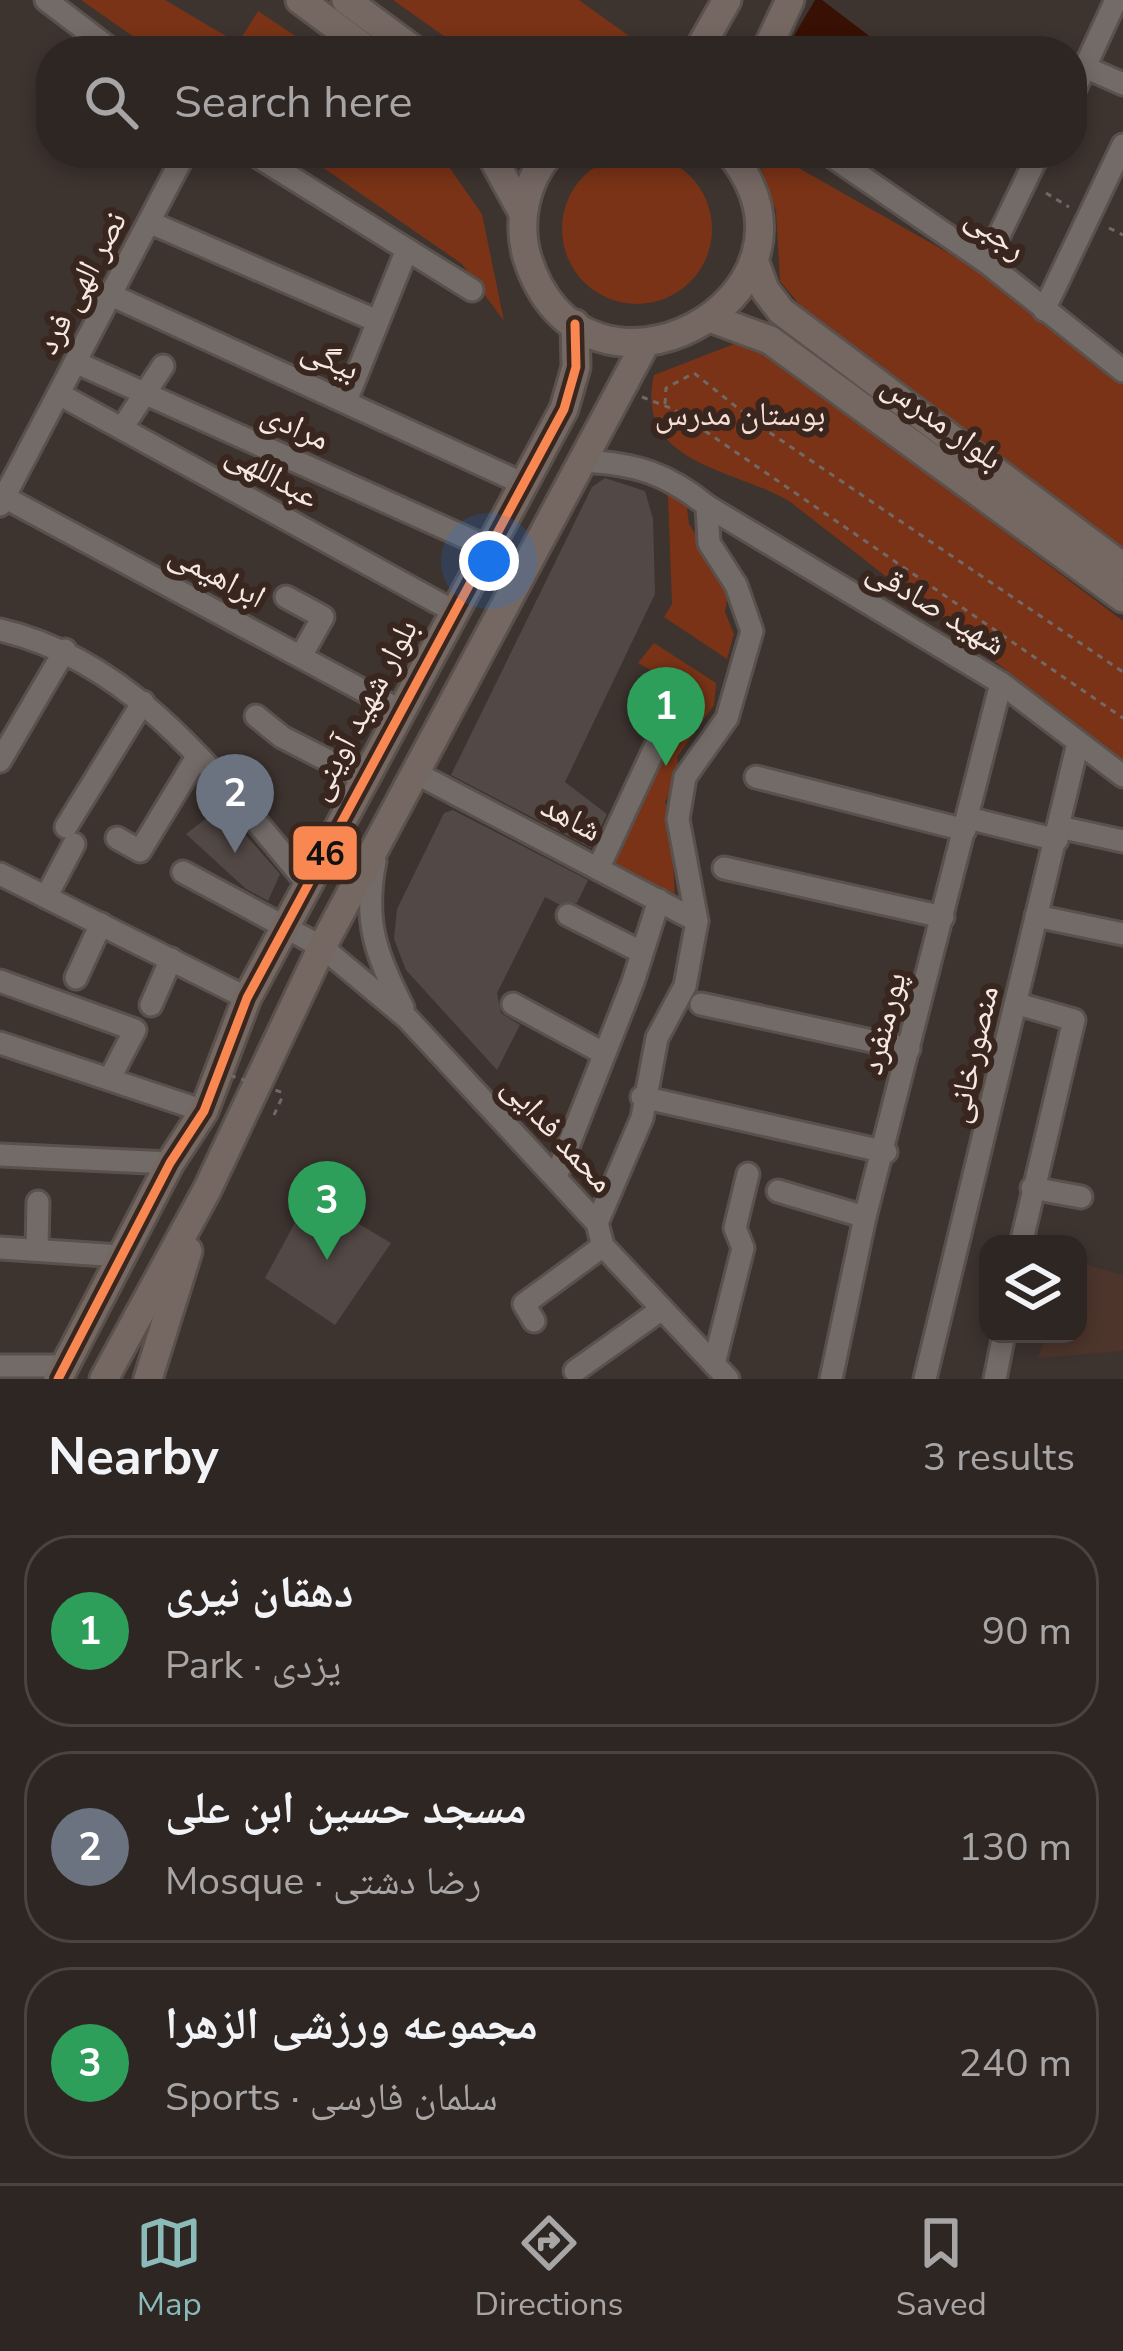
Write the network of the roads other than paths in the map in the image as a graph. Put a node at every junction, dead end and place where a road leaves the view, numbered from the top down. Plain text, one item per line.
1 (300, 0) edge
2 (346, 0) edge
3 (727, 0) edge
4 (790, 0) edge
5 (1116, 0) edge
6 (47, 1) edge
7 (93, 36) edge
8 (349, 36) edge
9 (395, 36) edge
10 (707, 36) edge
11 (773, 36) edge
12 (1088, 68) joint
13 (1123, 84) edge
14 (1123, 145) edge
15 (176, 168) edge
16 (275, 168) edge
17 (498, 168) edge
18 (541, 168) edge
19 (738, 168) edge
20 (849, 168) edge
21 (1032, 168) edge
22 (523, 213) junction
23 (149, 222) junction
24 (406, 252) junction
25 (754, 260) junction
26 (986, 262) junction
27 (472, 290) dead end
28 (111, 295) junction
29 (1044, 310) junction
30 (713, 320) junction
31 (377, 321) junction
32 (575, 324) junction
33 (645, 344) junction
34 (75, 362) junction
35 (163, 366) dead end
36 (1123, 370) edge
37 (59, 394) junction
38 (145, 394) junction
39 (346, 401) junction
40 (122, 428) junction
41 (584, 461) junction
42 (524, 484) junction
43 (2, 501) edge
44 (707, 506) junction
45 (489, 548) junction
46 (1123, 567) edge
47 (286, 597) dead end
48 (1123, 598) edge
49 (454, 612) junction
50 (0, 630) edge
51 (65, 650) junction
52 (302, 656) junction
53 (1000, 683) junction
54 (143, 702) junction
55 (674, 707) dead end
56 (401, 711) junction
57 (256, 716) dead end
58 (1078, 743) junction
59 (197, 757) junction
60 (0, 761) edge
61 (416, 772) junction
62 (1123, 776) edge
63 (756, 777) dead end
64 (364, 779) junction
65 (967, 824) junction
66 (1058, 833) junction
67 (117, 838) dead end
68 (1123, 841) edge
69 (378, 843) junction
70 (598, 868) junction
71 (724, 868) dead end
72 (183, 872) dead end
73 (1, 876) edge
74 (308, 884) junction
75 (46, 897) junction
76 (658, 900) junction
77 (568, 915) dead end
78 (1036, 916) junction
79 (943, 917) junction
80 (697, 921) junction
81 (100, 924) junction
82 (286, 925) junction
83 (1123, 934) edge
84 (322, 947) junction
85 (641, 952) junction
86 (171, 959) junction
87 (76, 978) dead end
88 (0, 981) edge
89 (247, 998) junction
90 (513, 1004) dead end
91 (700, 1004) dead end
92 (1018, 1004) junction
93 (151, 1005) dead end
94 (408, 1019) junction
95 (0, 1043) edge
96 (909, 1049) junction
97 (603, 1053) junction
98 (110, 1078) junction
99 (642, 1097) junction
100 (204, 1111) junction
101 (886, 1152) junction
102 (0, 1155) edge
103 (170, 1163) junction
104 (748, 1174) dead end
105 (556, 1178) junction
106 (1032, 1188) junction
107 (207, 1190) junction
108 (778, 1191) dead end
109 (1081, 1197) dead end
110 (38, 1202) dead end
111 (865, 1217) junction
112 (600, 1235) junction
113 (1023, 1235) edge
114 (38, 1247) junction
115 (0, 1248) edge
116 (121, 1256) junction
117 (662, 1309) junction
118 (534, 1321) dead end
119 (1002, 1343) edge
120 (0, 1366) edge
121 (575, 1371) dead end
122 (721, 1371) edge
123 (61, 1372) edge
124 (104, 1379) edge
125 (148, 1379) edge
126 (831, 1379) edge
127 (926, 1379) edge
128 (994, 1379) edge

1 - 8 main road
2 - 9 main road
3 - 10 main road
4 - 11 main road
5 - 12 street
6 - 7 street
12 - 13 street
14 - 29 street
15 - 23 street, نصر الهی فرد
16 - 24 street
17 - 22 main road
18 - 22 main road
19 - 25 main road
20 - 26 street, رجبی
21 - 26 street
22 - 32 main road
23 - 28 street, نصر الهی فرد
23 - 31 street
24 - 27 street
24 - 31 street
25 - 30 main road
25 - 46 main road, بلوار مدرس
26 - 29 street, رجبی
28 - 34 street, نصر الهی فرد
28 - 39 street, بیگی
29 - 36 street, رجبی
30 - 33 main road
30 - 48 main road, بلوار مدرس
31 - 39 street
32 - 33 main road
32 - 42 main road, بلوار شهید آوینی
33 - 41 main road
34 - 37 street, نصر الهی فرد
34 - 38 street, مرادی
35 - 38 street
37 - 40 street, عبداللهی
37 - 43 street, نصر الهی فرد
38 - 40 street
38 - 45 street, مرادی
39 - 42 street, بیگی
40 - 49 street, عبداللهی
41 - 44 street, شهید صادقی
41 - 61 main road
42 - 45 main road, بلوار شهید آوینی
43 - 52 street, ابراهیمی
44 - 53 street, شهید صادقی
44 - 80 street
45 - 49 main road, بلوار شهید آوینی
47 - 52 street
49 - 56 main road, بلوار شهید آوینی
50 - 51 street
51 - 54 street
51 - 60 street
52 - 56 street, ابراهیمی
53 - 58 street, شهید صادقی
53 - 65 street, پورمنفرد
54 - 59 street
54 - 75 street
55 - 70 street
56 - 64 main road, بلوار شهید آوینی
57 - 64 street
58 - 62 street, شهید صادقی
58 - 66 street, منصورخانی
59 - 67 street
59 - 74 street
61 - 69 main road
61 - 70 street, شاهد
63 - 65 street
64 - 74 main road, بلوار شهید آوینی
65 - 66 street
65 - 79 street, پورمنفرد
66 - 68 street
66 - 78 street, منصورخانی
69 - 84 main road
69 - 94 street
70 - 76 street, شاهد
71 - 79 street
72 - 82 street, محمد فدایی
73 - 75 street
74 - 82 main road, بلوار شهید آوینی
75 - 81 street
76 - 80 street, شاهد
76 - 85 street
77 - 85 street
78 - 83 street
78 - 92 street, منصورخانی
79 - 96 street, پورمنفرد
80 - 99 street
81 - 86 street
81 - 87 street
82 - 84 street, محمد فدایی
82 - 89 main road, بلوار شهید آوینی
84 - 94 street, محمد فدایی
84 - 107 main road
85 - 97 street
86 - 89 street
86 - 93 street
88 - 98 street
89 - 100 main road, بلوار شهید آوینی
90 - 97 street
91 - 96 street
92 - 106 street
92 - 127 street, منصورخانی
94 - 105 street, محمد فدایی
95 - 98 street
96 - 101 street, پورمنفرد
97 - 105 street
98 - 100 street
99 - 101 street
99 - 112 street
100 - 103 main road, بلوار شهید آوینی
101 - 111 street, پورمنفرد
102 - 103 street
103 - 116 main road, بلوار شهید آوینی
104 - 122 street
105 - 112 street, محمد فدایی
106 - 109 street
106 - 113 street
107 - 124 main road
107 - 125 main road
108 - 111 street
110 - 114 street
111 - 126 street, پورمنفرد
112 - 117 street, محمد فدایی
112 - 118 street
114 - 115 street
114 - 116 street
116 - 123 main road, بلوار شهید آوینی
117 - 121 street
117 - 122 street, محمد فدایی
119 - 128 street
120 - 123 street

